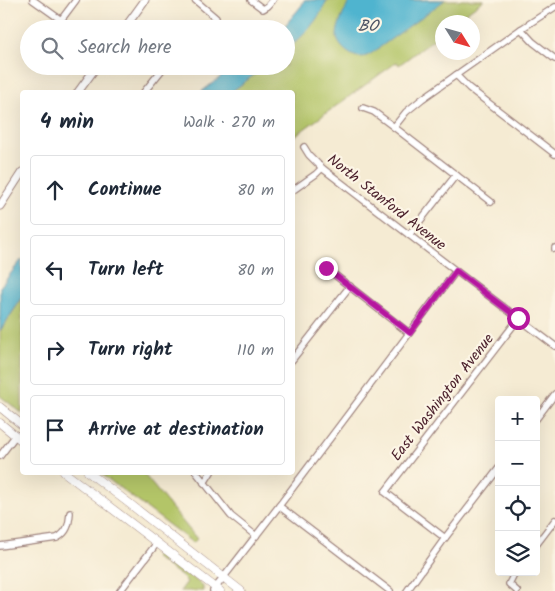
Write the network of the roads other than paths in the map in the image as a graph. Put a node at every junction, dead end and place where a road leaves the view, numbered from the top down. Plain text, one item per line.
1 (34, 0) edge
2 (76, 0) edge
3 (145, 0) edge
4 (195, 0) edge
5 (251, 0) edge
6 (273, 0) edge
7 (555, 7) edge
8 (131, 20) edge
9 (216, 20) edge
10 (521, 30) junction
11 (555, 59) edge
12 (90, 75) edge
13 (158, 75) edge
14 (456, 75) junction
15 (79, 90) edge
16 (146, 90) edge
17 (362, 108) dead end
18 (394, 126) junction
19 (304, 147) dead end
20 (555, 154) edge
21 (322, 168) junction
22 (20, 175) edge
23 (456, 175) junction
24 (295, 189) edge
25 (491, 202) dead end
26 (0, 206) edge
27 (409, 235) junction
28 (326, 268) dead end
29 (456, 271) junction
30 (350, 286) junction
31 (518, 318) junction
32 (410, 333) junction
33 (555, 346) edge
34 (295, 352) edge
35 (555, 394) edge
36 (0, 408) edge
37 (540, 413) edge
38 (0, 423) edge
39 (20, 423) edge
40 (19, 434) edge
41 (0, 456) edge
42 (495, 473) edge
43 (68, 475) edge
44 (92, 475) edge
45 (198, 475) edge
46 (209, 475) edge
47 (204, 483) junction
48 (279, 506) junction
49 (70, 513) dead end
50 (555, 520) edge
51 (256, 536) junction
52 (445, 538) junction
53 (540, 540) edge
54 (157, 543) junction
55 (0, 546) edge
56 (513, 576) edge
57 (224, 577) junction
58 (216, 590) edge
59 (120, 591) edge
60 (241, 591) edge
61 (390, 591) edge
62 (407, 591) edge
63 (517, 591) edge

1 - 2 street
3 - 8 street
4 - 9 street
5 - 6 street
7 - 10 street
10 - 11 street
10 - 14 street
12 - 15 street
13 - 16 street
14 - 18 street
14 - 20 street
17 - 18 street
18 - 23 street
19 - 21 street, North Stanford Avenue
21 - 24 street
21 - 27 street, North Stanford Avenue
22 - 26 street
23 - 25 street
23 - 27 street
27 - 29 street, North Stanford Avenue
28 - 30 street
29 - 31 street, North Stanford Avenue
29 - 32 street
30 - 32 street
30 - 34 street
31 - 33 street, North Stanford Avenue
31 - 52 street, East Washington Avenue
32 - 48 street
35 - 37 street
36 - 39 main road
38 - 40 main road
40 - 41 street
42 - 52 street
43 - 54 main road
44 - 57 main road
45 - 47 street
46 - 47 street
47 - 51 street
48 - 51 street
48 - 61 street
49 - 55 street
50 - 53 street
51 - 57 street
52 - 62 street
54 - 58 main road
54 - 59 street
56 - 63 street
57 - 58 street
57 - 60 main road

